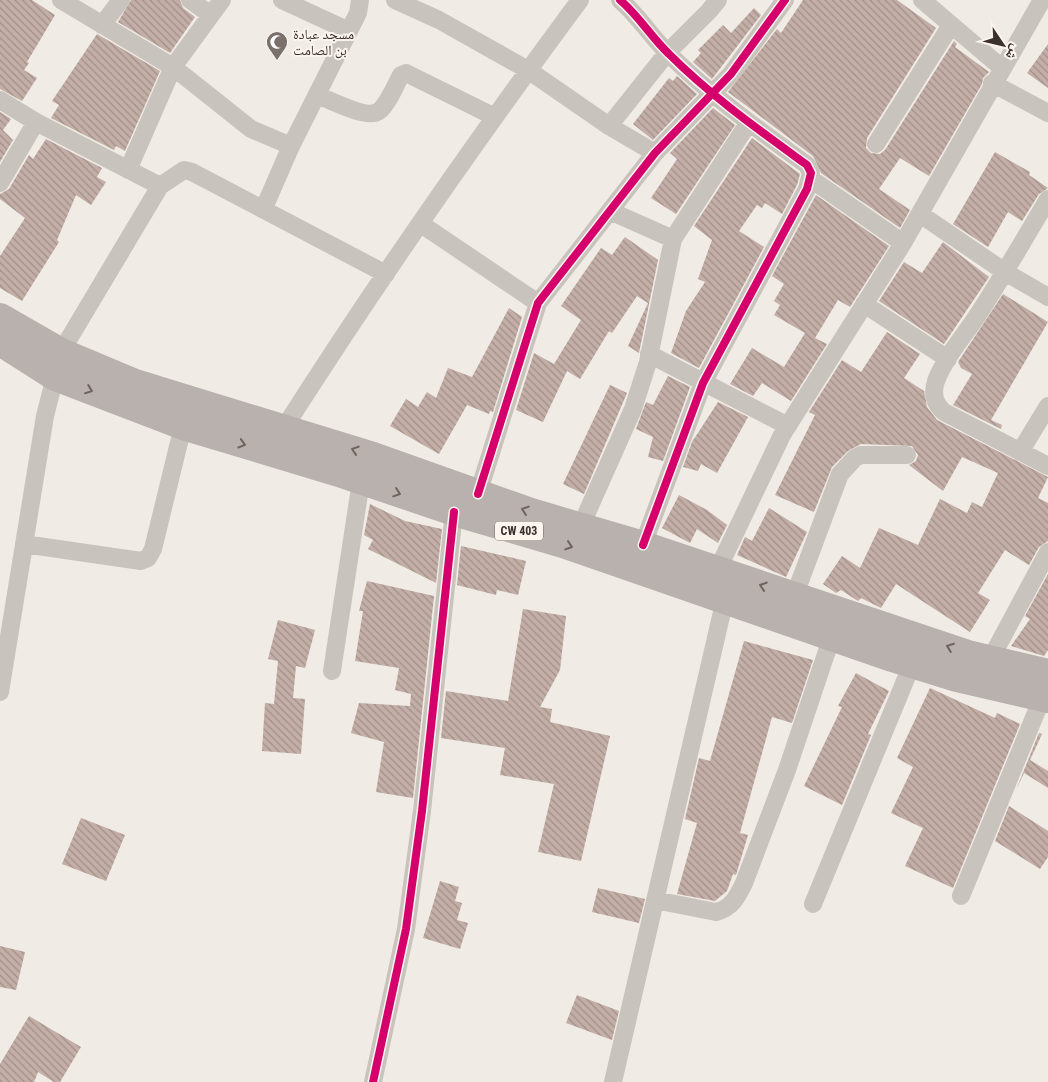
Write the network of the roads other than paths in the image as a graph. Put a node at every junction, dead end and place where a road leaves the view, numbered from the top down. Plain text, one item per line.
1 (60, 0) edge
2 (121, 0) edge
3 (190, 0) edge
4 (222, 0) edge
5 (282, 0) edge
6 (360, 0) edge
7 (395, 0) edge
8 (580, 0) edge
9 (620, 0) edge
10 (718, 0) edge
11 (785, 0) edge
12 (922, 0) edge
13 (1042, 0) edge
14 (211, 15) junction
15 (102, 25) junction
16 (951, 25) junction
17 (350, 31) junction
18 (667, 53) junction
19 (173, 67) junction
20 (1002, 68) junction
21 (528, 70) junction
22 (992, 83) junction
23 (317, 95) junction
24 (713, 95) junction
25 (0, 100) edge
26 (1048, 114) edge
27 (495, 118) junction
28 (36, 122) junction
29 (749, 122) junction
30 (609, 126) junction
31 (876, 144) dead end
32 (291, 146) junction
33 (655, 153) junction
34 (128, 170) junction
35 (811, 179) junction
36 (0, 183) edge
37 (160, 186) junction
38 (1048, 199) edge
39 (264, 208) junction
40 (610, 211) junction
41 (920, 214) junction
42 (421, 224) junction
43 (673, 239) junction
44 (903, 243) junction
45 (1005, 272) junction
46 (386, 274) junction
47 (1048, 297) edge
48 (538, 303) junction
49 (864, 304) junction
50 (0, 317) edge
51 (0, 342) edge
52 (649, 354) junction
53 (948, 359) junction
54 (58, 365) junction
55 (703, 383) junction
56 (1048, 406) edge
57 (183, 426) junction
58 (788, 426) junction
59 (284, 428) junction
60 (1020, 452) junction
61 (907, 455) dead end
62 (1048, 466) edge
63 (361, 481) junction
64 (478, 494) junction
65 (454, 512) junction
66 (582, 526) junction
67 (24, 544) junction
68 (643, 545) junction
69 (1048, 552) edge
70 (718, 571) junction
71 (794, 597) junction
72 (725, 599) junction
73 (832, 636) junction
74 (990, 660) junction
75 (912, 664) junction
76 (332, 671) dead end
77 (1046, 690) edge
78 (0, 692) edge
79 (961, 896) dead end
80 (655, 900) junction
81 (813, 904) dead end
82 (373, 1082) edge
83 (613, 1082) edge

1 - 15 street
2 - 15 street
3 - 14 street
4 - 14 street
5 - 17 street
6 - 17 street
7 - 21 street
8 - 21 street
9 - 18 street
10 - 18 street
11 - 24 street
12 - 16 street
13 - 20 street
14 - 19 street
15 - 19 street
16 - 20 street
16 - 31 street
17 - 23 street
18 - 24 street
18 - 30 street
19 - 32 street
19 - 34 street
20 - 22 street
21 - 27 street
21 - 30 street
22 - 26 street
22 - 41 street
23 - 27 street
23 - 32 street
24 - 29 street
24 - 33 street
25 - 28 street
27 - 42 street
28 - 34 street
28 - 36 street
29 - 35 street
29 - 43 street
30 - 33 street
32 - 39 street
33 - 40 street
34 - 37 street
35 - 44 street
35 - 55 street
37 - 39 street
37 - 54 street
38 - 45 street
39 - 46 street
40 - 43 street
40 - 48 street
41 - 44 street
41 - 45 street
42 - 46 street
42 - 48 street
43 - 52 street
44 - 49 street
45 - 47 street
45 - 53 street
46 - 59 street
48 - 64 street
49 - 53 street
49 - 58 street
50 - 54 main road, CW 403
51 - 54 main road, CW 403
52 - 55 street
52 - 66 street
53 - 60 street
54 -> 57 main road, CW 403
54 - 59 main road, CW 403
54 - 67 street
55 - 58 street
55 - 68 street
56 - 60 street
57 -> 63 main road, CW 403
57 - 67 street
58 - 70 street
64 -> 59 main road, CW 403
60 - 62 street
61 - 71 street
63 -> 65 main road, CW 403
63 - 76 street
66 -> 64 main road, CW 403
65 -> 72 main road, CW 403
65 - 82 street
66 - 68 main road, CW 403
67 - 78 street
68 - 70 main road, CW 403
69 - 74 street
71 -> 70 main road, CW 403
74 -> 71 main road, CW 403
72 - 73 main road, CW 403
72 - 80 street
73 - 75 main road, CW 403
73 - 80 street
74 - 77 main road, CW 403
75 - 77 main road, CW 403
75 - 81 street
77 - 79 street
80 - 83 street

